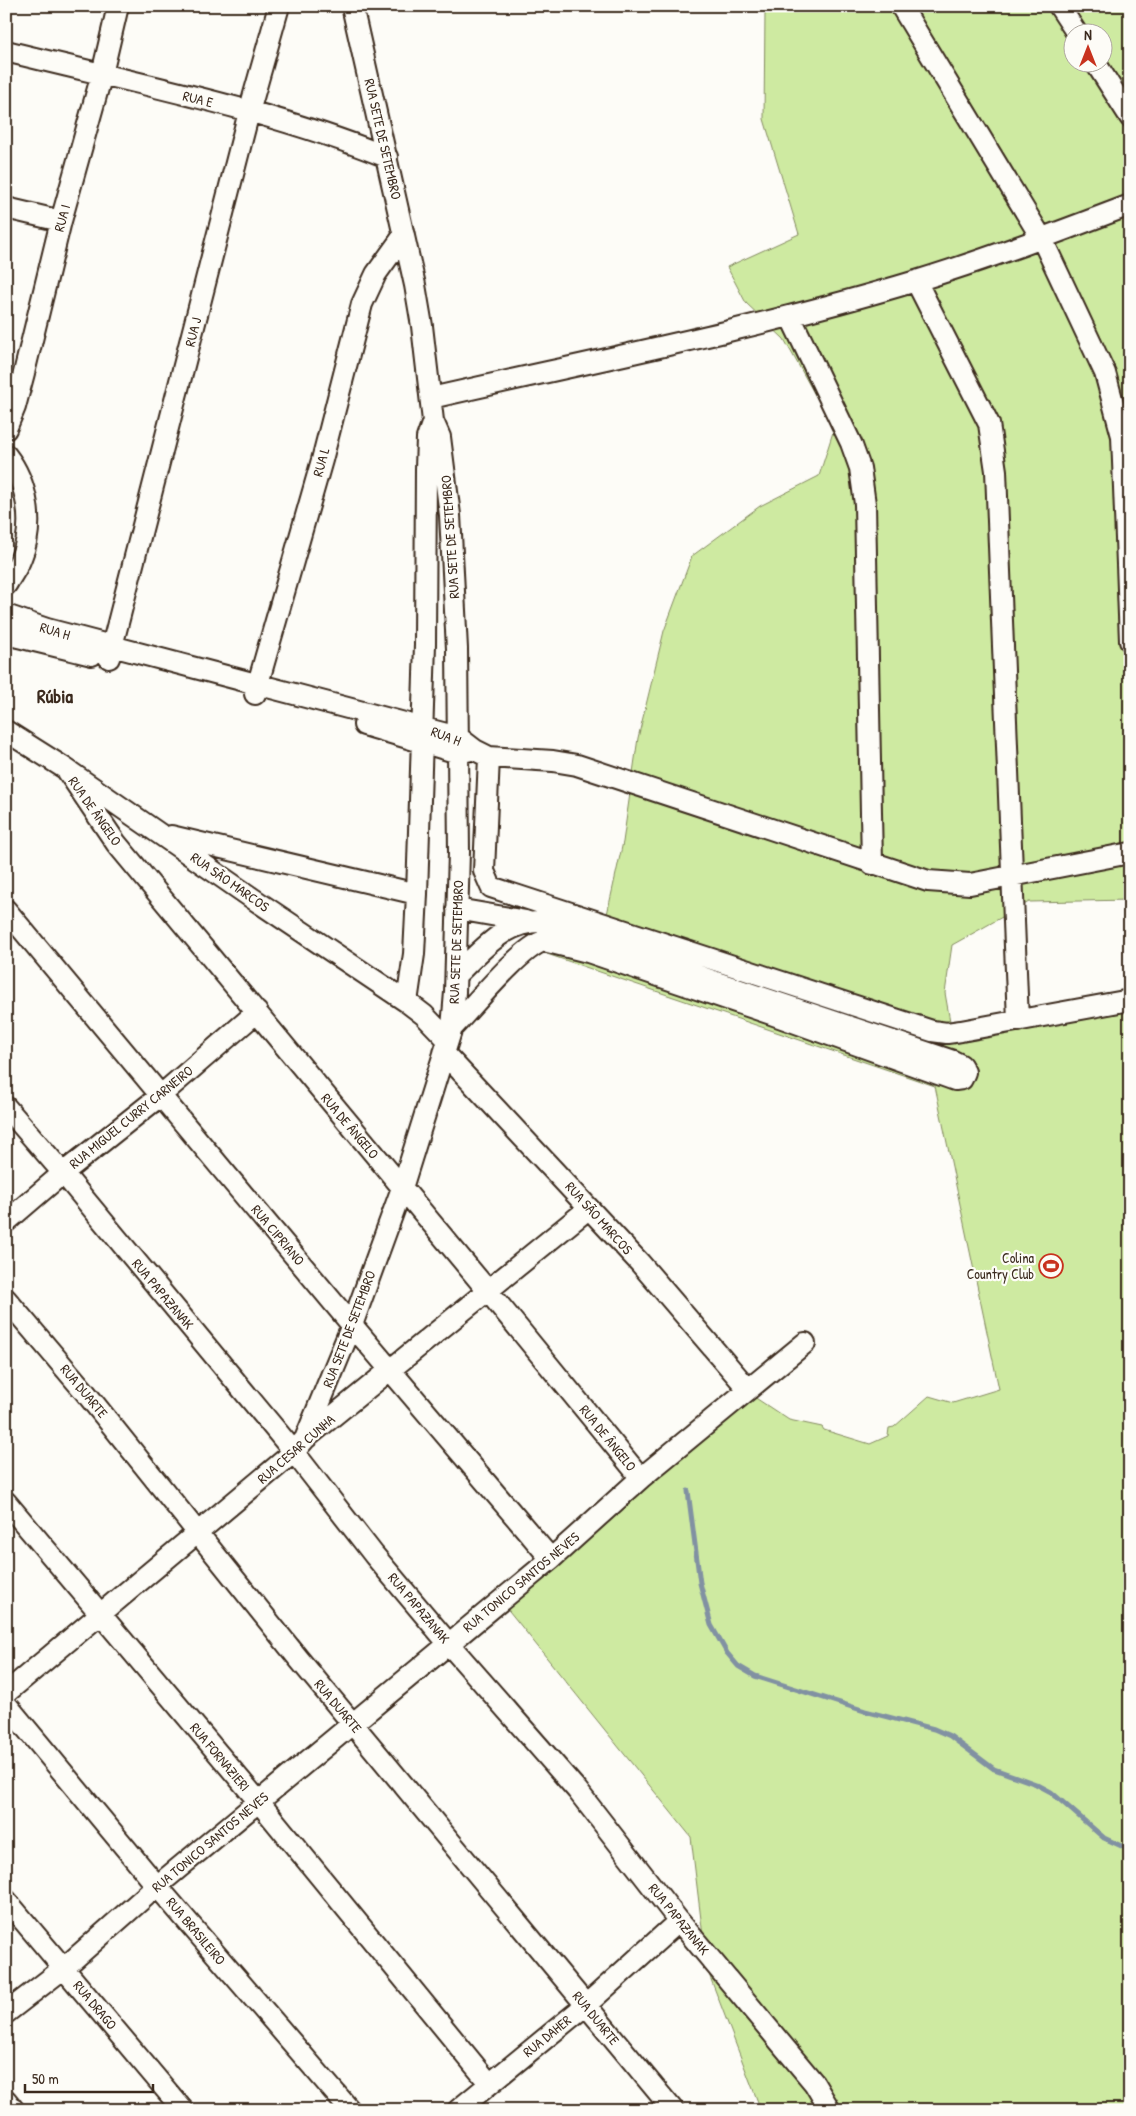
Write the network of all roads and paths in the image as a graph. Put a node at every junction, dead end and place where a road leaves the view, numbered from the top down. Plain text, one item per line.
1 (118, 6) edge
2 (279, 6) edge
3 (352, 6) edge
4 (901, 6) edge
5 (1059, 6) edge
6 (1069, 22) edge
7 (6, 50) edge
8 (1102, 72) edge
9 (102, 74) junction
10 (249, 112) junction
11 (1130, 117) edge
12 (387, 157) junction
13 (1130, 205) edge
14 (6, 208) edge
15 (61, 221) junction
16 (404, 235) junction
17 (1042, 239) junction
18 (916, 280) junction
19 (790, 316) junction
20 (431, 398) junction
21 (433, 421) junction
22 (6, 429) edge
23 (6, 456) edge
24 (6, 585) edge
25 (6, 615) edge
26 (6, 634) edge
27 (1130, 641) edge
28 (111, 653) junction
29 (257, 690) junction
30 (422, 735) junction
31 (10, 740) edge
32 (470, 749) junction
33 (66, 769) junction
34 (162, 834) junction
35 (1130, 853) edge
36 (872, 864) junction
37 (1013, 875) junction
38 (417, 894) junction
39 (6, 910) edge
40 (461, 910) junction
41 (531, 921) junction
42 (476, 955) junction
43 (456, 975) junction
44 (495, 983) junction
45 (1130, 1000) edge
46 (407, 1002) junction
47 (257, 1012) junction
48 (1018, 1021) junction
49 (448, 1041) junction
50 (160, 1096) junction
51 (6, 1107) edge
52 (63, 1173) junction
53 (402, 1188) junction
54 (588, 1209) junction
55 (6, 1222) edge
56 (488, 1291) junction
57 (6, 1299) edge
58 (352, 1325) junction
59 (805, 1343) dead end
60 (390, 1370) junction
61 (748, 1389) junction
62 (300, 1446) junction
63 (641, 1478) junction
64 (6, 1502) edge
65 (197, 1532) junction
66 (551, 1559) junction
67 (100, 1614) junction
68 (448, 1643) junction
69 (6, 1693) edge
70 (6, 1704) edge
71 (353, 1723) junction
72 (259, 1802) junction
73 (158, 1886) junction
74 (6, 1900) edge
75 (680, 1921) junction
76 (64, 1968) junction
77 (586, 2005) junction
78 (6, 2013) edge
79 (488, 2083) junction
80 (6, 2100) edge
81 (14, 2110) edge
82 (183, 2110) edge
83 (350, 2110) edge
84 (458, 2110) edge
85 (673, 2110) edge
86 (830, 2110) edge

1 - 9 street, RUA I
2 - 10 street, RUA J
3 - 12 street, RUA SETE DE SETEMBRO
4 - 17 street
5 - 6 street
7 - 9 street, RUA E
8 - 11 street
9 - 10 street, RUA E
9 - 15 street, RUA I
10 - 12 street, RUA E
10 - 28 street, RUA J
12 - 16 street, RUA SETE DE SETEMBRO
13 - 17 street
14 - 15 street
15 - 22 street, RUA I
16 - 20 street, RUA SETE DE SETEMBRO
16 - 29 street, RUA L
17 - 18 street
17 - 27 street
18 - 19 street
18 - 37 street
19 - 20 street
19 - 36 street
20 - 21 street, RUA SETE DE SETEMBRO
21 - 30 street, RUA SETE DE SETEMBRO
21 - 32 street, RUA SETE DE SETEMBRO
23 - 24 street
25 - 28 street, RUA H
26 - 28 street, RUA H
28 - 29 street, RUA H
29 - 30 street, RUA H
30 - 32 street, RUA H
30 - 38 street, RUA SETE DE SETEMBRO
31 - 33 street, RUA SÃO MARCOS
32 - 36 street, RUA H
32 - 40 street, RUA SETE DE SETEMBRO
32 - 48 street
33 - 34 street, RUA SÃO MARCOS
33 - 47 street, RUA DE ÂNGELO
34 - 38 street
34 - 46 street, RUA SÃO MARCOS
35 - 37 street, RUA H
36 - 37 street, RUA H
37 - 48 street
38 - 46 street, RUA SETE DE SETEMBRO
39 - 50 street, RUA CIPRIANO
40 - 41 street
40 - 42 street
40 - 43 street, RUA SETE DE SETEMBRO
41 - 42 street
41 - 44 street
42 - 43 street
42 - 44 street
43 - 49 street, RUA SETE DE SETEMBRO
44 - 49 street
45 - 48 street
46 - 49 street, RUA SÃO MARCOS
47 - 50 street, RUA MIGUEL CURRY CARNEIRO
47 - 53 street, RUA DE ÂNGELO
49 - 53 street, RUA SETE DE SETEMBRO
49 - 54 street, RUA SÃO MARCOS
50 - 52 street, RUA MIGUEL CURRY CARNEIRO
50 - 58 street, RUA CIPRIANO
51 - 52 street, RUA PAPAZANAK
52 - 55 street, RUA MIGUEL CURRY CARNEIRO
52 - 62 street, RUA PAPAZANAK
53 - 56 street, RUA DE ÂNGELO
53 - 58 street, RUA SETE DE SETEMBRO
54 - 56 street, RUA CESAR CUNHA
54 - 61 street, RUA SÃO MARCOS
56 - 60 street, RUA CESAR CUNHA
56 - 63 street, RUA DE ÂNGELO
57 - 65 street, RUA DUARTE
58 - 60 street, RUA CIPRIANO
58 - 62 street, RUA SETE DE SETEMBRO
59 - 61 street, RUA TONICO SANTOS NEVES
60 - 62 street, RUA CESAR CUNHA
60 - 66 street, RUA CIPRIANO
61 - 63 street, RUA TONICO SANTOS NEVES
62 - 65 street, RUA CESAR CUNHA
62 - 68 street, RUA PAPAZANAK
63 - 66 street, RUA TONICO SANTOS NEVES
64 - 67 street, RUA FORNAZIERI
65 - 67 street, RUA CESAR CUNHA
65 - 71 street, RUA DUARTE
66 - 68 street, RUA TONICO SANTOS NEVES
67 - 69 street, RUA CESAR CUNHA
67 - 72 street, RUA FORNAZIERI
68 - 71 street, RUA TONICO SANTOS NEVES
68 - 75 street, RUA PAPAZANAK
70 - 73 street, RUA BRASILEIRO
71 - 72 street, RUA TONICO SANTOS NEVES
71 - 77 street, RUA DUARTE
72 - 73 street, RUA TONICO SANTOS NEVES
72 - 79 street, RUA FORNAZIERI
73 - 76 street, RUA TONICO SANTOS NEVES
73 - 83 street, RUA BRASILEIRO
74 - 76 street, RUA DRAGO
75 - 77 street, RUA DAHER
75 - 86 street, RUA PAPAZANAK
76 - 78 street, RUA TONICO SANTOS NEVES
76 - 82 street, RUA DRAGO
77 - 79 street, RUA DAHER
77 - 85 street, RUA DUARTE
79 - 84 street, RUA DAHER
80 - 81 street

